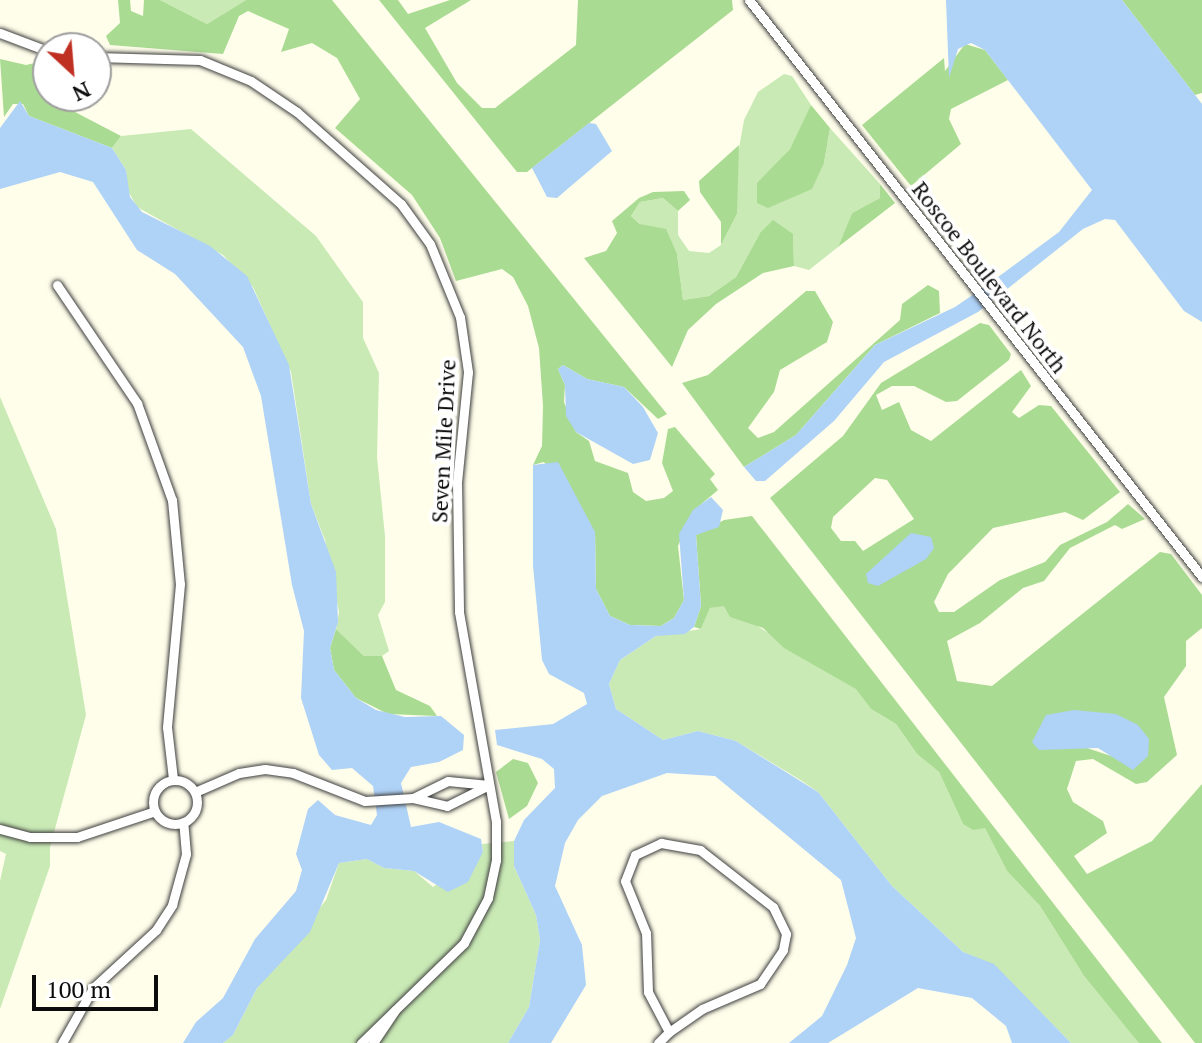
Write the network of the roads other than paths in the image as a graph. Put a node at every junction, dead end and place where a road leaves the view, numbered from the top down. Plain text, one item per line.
1 (749, 0) edge
2 (0, 33) edge
3 (32, 45) edge
4 (112, 57) edge
5 (57, 285) dead end
6 (1202, 577) edge
7 (173, 779) junction
8 (489, 785) junction
9 (195, 792) junction
10 (408, 798) junction
11 (155, 811) junction
12 (183, 822) junction
13 (0, 829) edge
14 (395, 1010) junction
15 (669, 1032) junction
16 (62, 1043) edge
17 (361, 1043) edge
18 (373, 1043) edge
19 (658, 1043) edge

1 - 6 street, Roscoe Boulevard North
2 - 3 street
4 - 8 street, Seven Mile Drive
5 - 7 street
7 - 9 street
7 - 11 street
8 - 10 street
8 - 10 street
8 - 14 street, Seven Mile Drive
9 - 10 street
9 - 12 street
11 - 12 street
11 - 13 street
12 - 16 street
14 - 17 street, Seven Mile Drive
14 - 18 street, Seven Mile Drive
15 - 15 street
15 - 19 street

